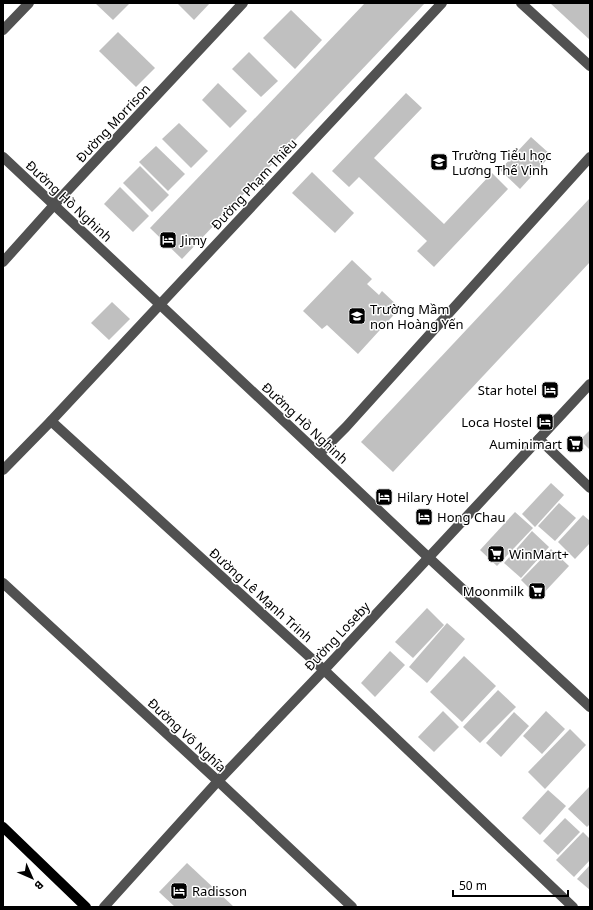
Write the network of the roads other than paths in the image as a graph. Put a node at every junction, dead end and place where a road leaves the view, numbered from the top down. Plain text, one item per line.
1 (29, 3) edge
2 (243, 3) edge
3 (442, 3) edge
4 (521, 3) edge
5 (3, 30) edge
6 (590, 66) edge
7 (3, 157) edge
8 (590, 157) edge
9 (54, 205) junction
10 (3, 262) edge
11 (159, 304) junction
12 (590, 384) edge
13 (51, 421) junction
14 (539, 439) junction
15 (320, 454) junction
16 (3, 470) edge
17 (590, 488) edge
18 (429, 558) junction
19 (3, 583) edge
20 (324, 670) junction
21 (590, 707) edge
22 (218, 781) junction
23 (3, 827) edge
24 (86, 907) edge
25 (104, 907) edge
26 (352, 907) edge
27 (573, 907) edge

1 - 5 street
2 - 9 street, Đường Morrison
3 - 11 street, Đường Phạm Thiều
4 - 6 street
7 - 9 street, Đường Hồ Nghinh
8 - 15 street
9 - 10 street, Đường Morrison
9 - 11 street, Đường Hồ Nghinh
11 - 13 street, Đường Phạm Thiều
11 - 15 street, Đường Hồ Nghinh
12 - 14 street, Đường Loseby
13 - 16 street, Đường Phạm Thiều
13 - 20 street, Đường Lê Mạnh Trinh
14 - 17 street
14 - 18 street, Đường Loseby
15 - 18 street, Đường Hồ Nghinh
18 - 20 street, Đường Loseby
18 - 21 street, Đường Hồ Nghinh
19 - 22 street, Đường Võ Nghĩa
20 - 22 street, Đường Loseby
20 - 27 street, Đường Lê Mạnh Trinh
22 - 25 street, Đường Loseby
22 - 26 street, Đường Võ Nghĩa
23 - 24 main road

